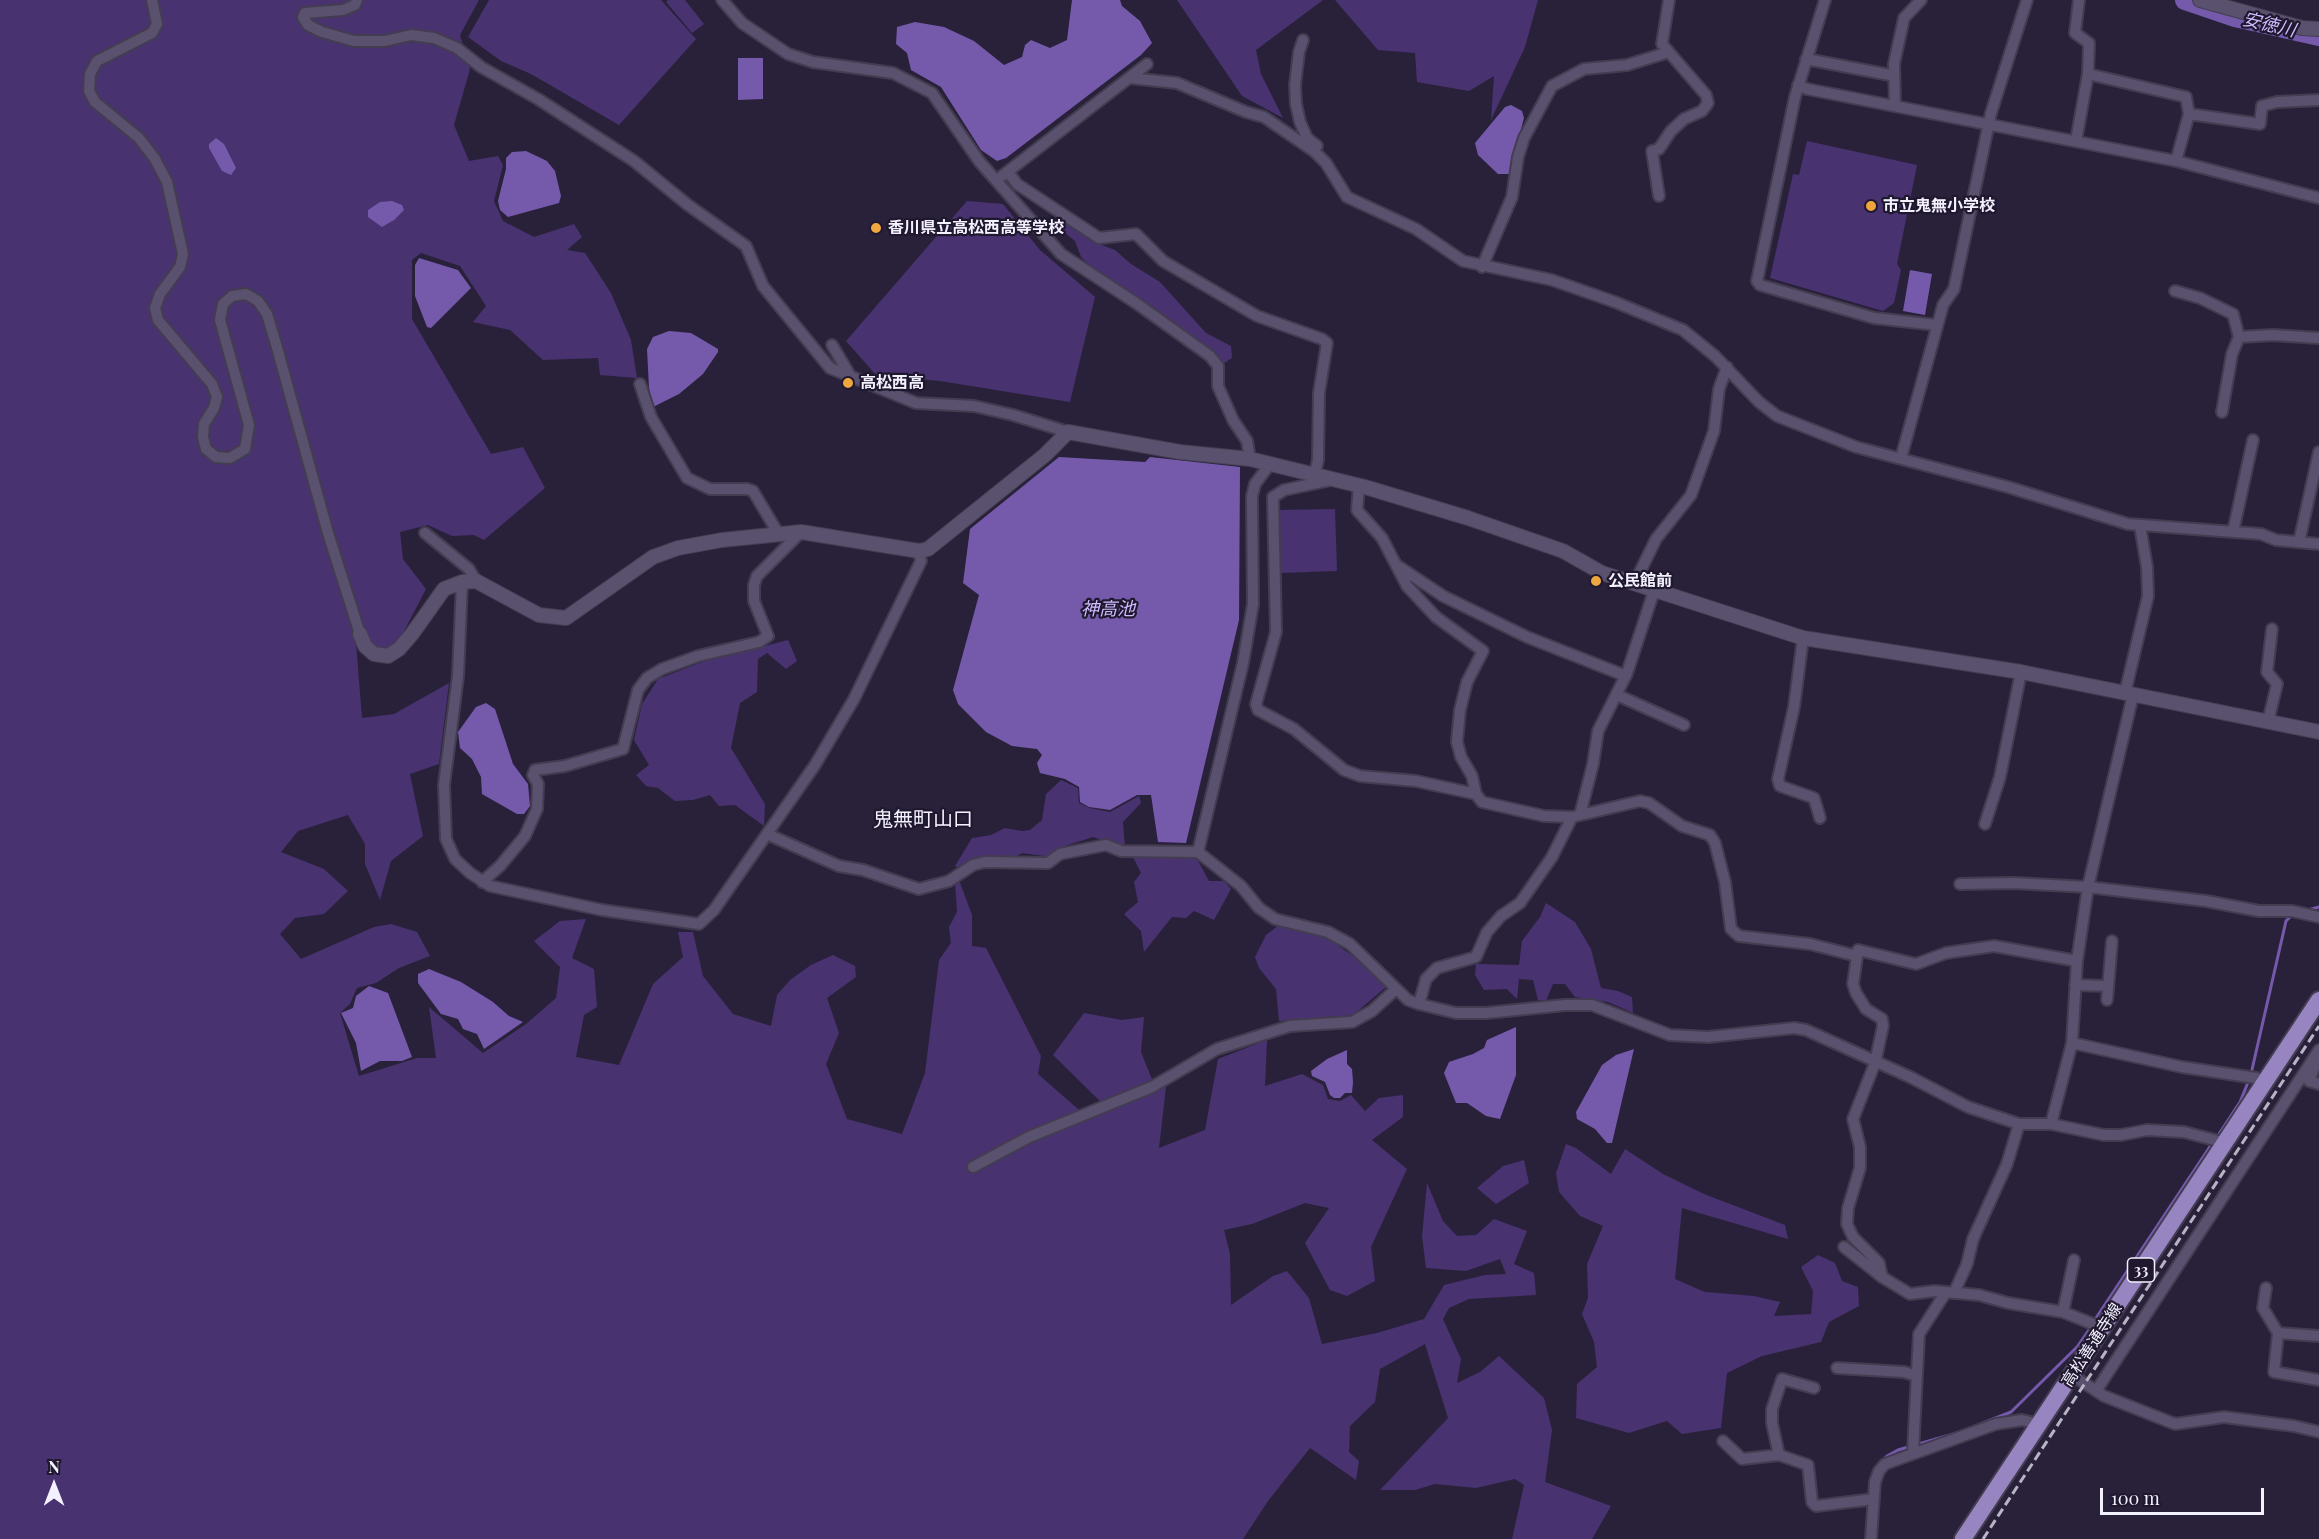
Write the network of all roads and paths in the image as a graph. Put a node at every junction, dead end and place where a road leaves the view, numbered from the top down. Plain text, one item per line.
1 (152, 0) edge
2 (357, 0) edge
3 (722, 0) edge
4 (1669, 0) edge
5 (1825, 0) edge
6 (1922, 0) edge
7 (2026, 0) edge
8 (2079, 0) edge
9 (2200, 0) edge
10 (2226, 4) edge
11 (2319, 29) edge
12 (1303, 40) dead end
13 (1669, 52) junction
14 (1806, 59) junction
15 (1147, 64) dead end
16 (2088, 74) junction
17 (1890, 75) dead end
18 (1130, 78) junction
19 (1798, 85) junction
20 (2319, 100) edge
21 (1895, 106) junction
22 (2188, 114) junction
23 (1989, 125) junction
24 (2076, 141) junction
25 (2176, 161) junction
26 (1326, 163) junction
27 (1008, 172) junction
28 (997, 180) junction
29 (1659, 196) dead end
30 (2319, 198) edge
31 (1482, 267) junction
32 (2175, 291) dead end
33 (1937, 325) junction
34 (2239, 337) junction
35 (2319, 338) edge
36 (832, 345) dead end
37 (1727, 367) junction
38 (851, 377) junction
39 (640, 384) dead end
40 (2222, 412) dead end
41 (1068, 432) junction
42 (2253, 440) dead end
43 (2319, 452) edge
44 (1901, 458) junction
45 (1250, 459) junction
46 (1270, 464) junction
47 (1315, 474) junction
48 (1335, 479) junction
49 (2243, 485) junction
50 (1359, 486) junction
51 (2254, 488) dead end
52 (2140, 526) junction
53 (801, 532) junction
54 (2233, 532) junction
55 (425, 533) dead end
56 (778, 533) junction
57 (2299, 542) junction
58 (2319, 544) edge
59 (919, 551) junction
60 (1395, 564) junction
61 (469, 582) junction
62 (1634, 584) junction
63 (1654, 591) junction
64 (2272, 628) dead end
65 (360, 634) joint
66 (1803, 638) junction
67 (2021, 672) junction
68 (1626, 676) junction
69 (2129, 694) junction
70 (1617, 695) junction
71 (2268, 722) junction
72 (1684, 725) dead end
73 (2319, 732) edge
74 (1476, 794) junction
75 (1576, 816) junction
76 (1820, 818) dead end
77 (1985, 824) dead end
78 (766, 834) junction
79 (1198, 852) junction
80 (482, 882) junction
81 (1960, 884) dead end
82 (2088, 887) junction
83 (2319, 917) edge
84 (2112, 941) dead end
85 (1857, 956) junction
86 (2077, 961) junction
87 (2075, 985) junction
88 (2108, 986) junction
89 (1396, 989) junction
90 (2107, 1000) dead end
91 (2319, 1000) edge
92 (1419, 1004) junction
93 (2072, 1043) junction
94 (2318, 1051) edge
95 (1875, 1063) junction
96 (2266, 1082) junction
97 (2319, 1084) edge
98 (2019, 1124) junction
99 (2051, 1124) junction
100 (2226, 1143) junction
101 (973, 1167) dead end
102 (1844, 1246) dead end
103 (2074, 1260) dead end
104 (1882, 1277) junction
105 (2266, 1288) dead end
106 (1950, 1293) junction
107 (2063, 1312) junction
108 (2103, 1328) junction
109 (2278, 1333) junction
110 (2319, 1336) edge
111 (1837, 1368) dead end
112 (2072, 1375) junction
113 (1917, 1376) junction
114 (2319, 1380) edge
115 (1814, 1388) dead end
116 (2096, 1391) junction
117 (2039, 1424) junction
118 (2319, 1432) edge
119 (1723, 1441) dead end
120 (1914, 1452) junction
121 (1779, 1455) junction
122 (1874, 1499) junction
123 (1871, 1539) edge
124 (1963, 1539) edge

1 - 65 street
2 - 38 street
3 - 28 street
4 - 13 street
5 - 14 street
6 - 21 street
7 - 23 street
8 - 16 street
9 - 10 street
10 - 11 street
12 - 26 street
13 - 29 street
13 - 31 street
14 - 17 street
14 - 19 street
15 - 18 street
16 - 22 street
16 - 24 street
18 - 26 street
18 - 27 street
19 - 21 street
19 - 33 street
20 - 22 street
21 - 23 street
22 - 25 street
23 - 24 street
23 - 33 street
24 - 25 street
25 - 30 street
26 - 31 street
27 - 28 street
27 - 47 street
28 - 45 street
31 - 37 street
32 - 34 street
33 - 44 street
34 - 35 street
34 - 40 street
36 - 38 street
37 - 44 street
37 - 62 street
38 - 41 street
39 - 56 street
41 - 45 street
41 - 59 street
42 - 49 street
43 - 57 street
44 - 52 street
45 - 46 street
46 - 47 street
46 - 79 street
47 - 48 street
48 - 50 street
48 - 74 street
49 - 51 street
49 - 54 street
50 - 60 street
50 - 62 street
52 - 54 street
52 - 69 street
53 - 56 street
53 - 59 street
53 - 80 street
54 - 57 street
55 - 61 street
56 - 61 street
57 - 58 street
59 - 78 street
60 - 68 street
60 - 74 street
61 - 65 street
61 - 80 street
62 - 63 street
63 - 66 street
63 - 68 street
64 - 71 street
66 - 67 street
66 - 76 street
67 - 69 street
67 - 77 street
68 - 70 street
69 - 71 street
69 - 82 street
70 - 72 street
70 - 75 street
71 - 73 street
74 - 75 street
75 - 85 street
75 - 92 street
78 - 79 street
78 - 80 street
79 - 89 street
81 - 82 street
82 - 83 street
82 - 86 street
84 - 88 street
85 - 86 street
85 - 95 street
86 - 87 street
87 - 88 street
87 - 93 street
88 - 90 street
89 - 92 street
89 - 101 street
91 - 96 main road, 高松善通寺線 / 33
92 - 95 street
93 - 96 street
93 - 99 street
94 - 97 street
94 - 116 street
95 - 98 street
95 - 104 street
96 - 100 main road, 高松善通寺線 / 33
98 - 99 street
98 - 106 street
99 - 100 street
100 - 108 main road, 高松善通寺線 / 33
102 - 104 street
103 - 107 street
104 - 106 street
105 - 109 street
106 - 107 street
106 - 113 street
107 - 108 street
108 - 112 main road, 高松善通寺線 / 33
109 - 110 street
109 - 114 street
111 - 113 street
112 - 116 street
112 - 117 main road, 高松善通寺線 / 33
113 - 120 street
115 - 121 street
116 - 118 street
117 - 120 street
117 - 124 main road, 高松善通寺線 / 33
119 - 121 street
120 - 122 street
121 - 122 street
122 - 123 street

